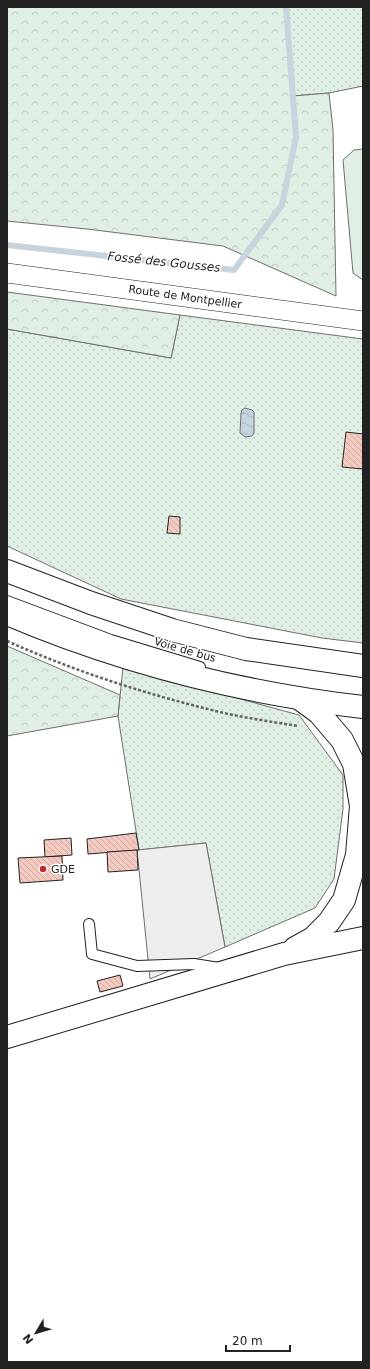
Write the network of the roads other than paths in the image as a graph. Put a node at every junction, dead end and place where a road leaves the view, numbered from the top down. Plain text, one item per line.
1 (7, 273) edge
2 (363, 321) edge
3 (7, 571) edge
4 (7, 601) edge
5 (7, 614) edge
6 (363, 666) edge
7 (241, 677) dead end
8 (279, 684) dead end
9 (297, 692) junction
10 (363, 706) edge
11 (329, 922) junction
12 (89, 924) dead end
13 (363, 937) edge
14 (284, 954) junction
15 (231, 970) junction
16 (7, 1037) edge

1 - 2 street, Route de Montpellier
3 - 6 main road
4 - 7 lane, Voie de bus
5 - 9 main road
8 - 9 lane
9 - 10 main road
9 - 11 main road
11 - 13 main road
11 - 14 main road
12 - 15 lane
13 - 14 main road
14 - 15 main road
15 - 16 main road

